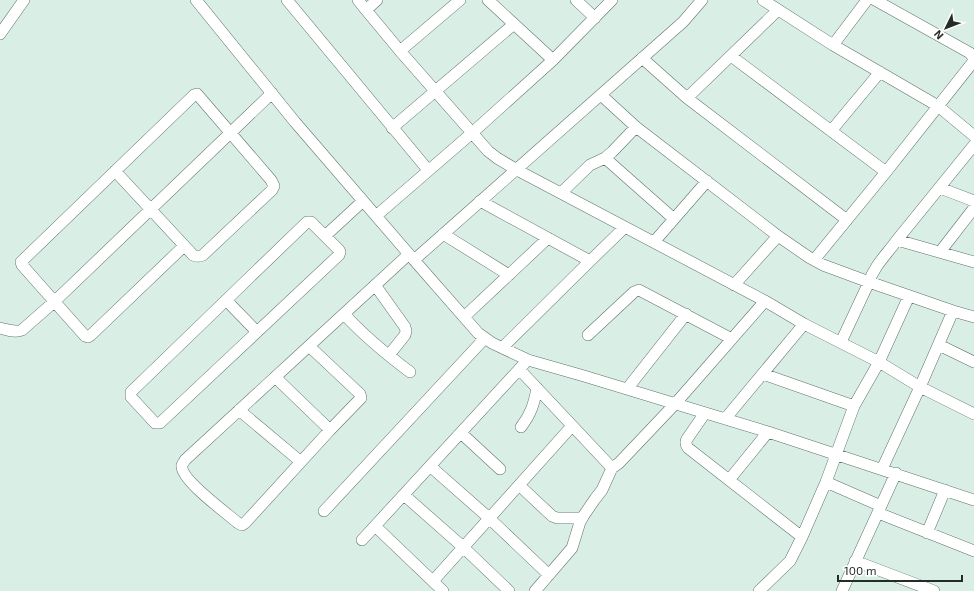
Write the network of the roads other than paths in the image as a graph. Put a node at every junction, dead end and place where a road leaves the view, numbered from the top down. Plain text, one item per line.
1 (24, 0) edge
2 (196, 0) edge
3 (288, 0) edge
4 (358, 0) edge
5 (377, 0) edge
6 (460, 0) edge
7 (488, 0) edge
8 (576, 0) edge
9 (612, 0) edge
10 (702, 0) edge
11 (763, 0) edge
12 (867, 0) edge
13 (881, 1) edge
14 (366, 10) junction
15 (778, 10) junction
16 (595, 18) junction
17 (514, 24) junction
18 (0, 34) edge
19 (833, 45) junction
20 (400, 51) junction
21 (730, 56) junction
22 (642, 58) junction
23 (553, 60) junction
24 (880, 72) junction
25 (435, 91) junction
26 (272, 93) junction
27 (601, 95) junction
28 (687, 98) junction
29 (938, 106) junction
30 (636, 127) junction
31 (392, 128) junction
32 (832, 131) junction
33 (231, 132) junction
34 (472, 133) junction
35 (974, 136) edge
36 (974, 145) edge
37 (605, 158) junction
38 (428, 170) junction
39 (517, 170) junction
40 (115, 171) junction
41 (886, 172) junction
42 (707, 181) junction
43 (940, 188) junction
44 (561, 193) junction
45 (363, 201) junction
46 (974, 201) edge
47 (480, 202) junction
48 (974, 208) edge
49 (150, 209) junction
50 (376, 216) junction
51 (674, 219) junction
52 (847, 220) junction
53 (626, 228) junction
54 (443, 234) junction
55 (325, 236) junction
56 (778, 236) junction
57 (548, 238) junction
58 (897, 240) junction
59 (654, 242) junction
60 (184, 246) junction
61 (940, 252) junction
62 (411, 257) junction
63 (814, 260) junction
64 (590, 261) junction
65 (974, 262) edge
66 (509, 274) junction
67 (869, 282) junction
68 (375, 285) junction
69 (734, 286) junction
70 (909, 296) junction
71 (226, 300) junction
72 (765, 301) junction
73 (54, 302) junction
74 (953, 311) junction
75 (344, 314) junction
76 (686, 314) junction
77 (464, 317) junction
78 (974, 317) edge
79 (804, 324) junction
80 (0, 328) edge
81 (257, 332) junction
82 (588, 335) dead end
83 (484, 338) junction
84 (732, 339) junction
85 (841, 342) junction
86 (939, 345) junction
87 (309, 346) junction
88 (502, 348) junction
89 (388, 355) junction
90 (528, 360) junction
91 (879, 362) junction
92 (974, 362) edge
93 (519, 369) junction
94 (410, 372) dead end
95 (763, 374) junction
96 (275, 377) junction
97 (920, 387) junction
98 (537, 388) junction
99 (627, 389) junction
100 (675, 404) junction
101 (854, 406) junction
102 (239, 410) junction
103 (705, 413) junction
104 (974, 414) edge
105 (725, 419) junction
106 (572, 426) junction
107 (521, 427) dead end
108 (330, 430) junction
109 (768, 432) junction
110 (461, 433) junction
111 (835, 454) junction
112 (301, 462) junction
113 (430, 466) junction
114 (612, 468) junction
115 (500, 469) dead end
116 (882, 469) junction
117 (896, 473) junction
118 (729, 480) junction
119 (826, 482) junction
120 (519, 485) junction
121 (944, 490) junction
122 (404, 495) junction
123 (974, 500) edge
124 (879, 510) junction
125 (324, 511) dead end
126 (489, 518) junction
127 (582, 518) junction
128 (375, 526) junction
129 (927, 533) junction
130 (802, 537) junction
131 (362, 540) dead end
132 (463, 547) junction
133 (974, 551) edge
134 (855, 561) junction
135 (549, 575) junction
136 (433, 581) junction
137 (909, 587) edge
138 (443, 591) edge
139 (509, 591) edge
140 (535, 591) edge
141 (759, 591) edge
142 (842, 591) edge
143 (934, 591) edge

1 - 18 street
2 - 26 street
3 - 31 street
4 - 14 street
5 - 14 street
6 - 20 street
7 - 17 street
8 - 16 street
9 - 16 street
10 - 22 street
11 - 15 street
12 - 19 street
13 - 29 street
14 - 20 street
15 - 19 street
15 - 21 street
16 - 23 street
17 - 23 street
17 - 25 street
19 - 24 street
20 - 25 street
21 - 28 street
21 - 32 street
22 - 27 street
22 - 28 street
23 - 34 street
24 - 29 street
24 - 32 street
25 - 31 street
25 - 34 street
26 - 33 street
26 - 45 street
27 - 30 street
27 - 39 street
28 - 52 street
29 - 35 street
29 - 41 street
30 - 37 street
30 - 42 street
31 - 38 street
32 - 41 street
33 - 40 street
33 - 49 street
33 - 60 street
34 - 38 street
34 - 39 street
36 - 43 street
37 - 44 street
37 - 51 street
38 - 50 street
39 - 44 street
39 - 47 street
40 - 49 street
40 - 73 street
41 - 52 street
42 - 51 street
42 - 56 street
43 - 46 street
43 - 58 street
44 - 53 street
45 - 50 street
45 - 55 street
47 - 54 street
47 - 57 street
48 - 61 street
49 - 60 street
49 - 73 street
50 - 62 street
51 - 59 street
52 - 63 street
53 - 59 street
53 - 64 street
54 - 62 street
54 - 66 street
55 - 71 street
55 - 81 street
56 - 63 street
56 - 69 street
57 - 64 street
57 - 66 street
58 - 61 street
58 - 67 street
59 - 69 street
60 - 73 street
61 - 65 street
62 - 68 street
62 - 77 street
63 - 67 street
64 - 88 street
66 - 77 street
67 - 70 street
67 - 85 street
68 - 75 street
68 - 89 street
69 - 72 street
70 - 74 street
70 - 91 street
71 - 81 street
71 - 81 street
72 - 79 street
72 - 84 street
73 - 80 street
74 - 78 street
74 - 86 street
75 - 87 street
75 - 89 street
76 - 82 street
76 - 84 street
76 - 99 street
77 - 83 street
79 - 85 street
79 - 95 street
83 - 88 street
83 - 125 street
84 - 100 street
85 - 91 street
86 - 92 street
86 - 97 street
87 - 96 street
87 - 108 street
88 - 90 street
89 - 94 street
90 - 93 street
90 - 99 street
91 - 97 street
91 - 101 street
93 - 98 street
93 - 110 street
95 - 101 street
95 - 105 street
96 - 102 street
96 - 108 street
97 - 104 street
97 - 116 street
98 - 106 street
98 - 107 street
99 - 100 street
100 - 103 street
100 - 114 street
101 - 111 street
102 - 112 street
102 - 112 street
103 - 105 street
103 - 118 street
105 - 109 street
106 - 114 street
106 - 120 street
108 - 112 street
109 - 111 street
109 - 118 street
110 - 113 street
110 - 115 street
111 - 116 street
111 - 119 street
113 - 122 street
113 - 126 street
114 - 127 street
116 - 117 street
117 - 121 street
117 - 124 street
118 - 130 street
119 - 124 street
119 - 130 street
120 - 126 street
120 - 127 street
121 - 123 street
121 - 129 street
122 - 128 street
122 - 132 street
124 - 129 street
124 - 134 street
126 - 132 street
126 - 135 street
127 - 135 street
128 - 131 street
128 - 136 street
129 - 133 street
130 - 141 street
132 - 136 street
132 - 139 street
134 - 137 street
134 - 142 street
135 - 140 street
136 - 138 street
137 - 143 street

